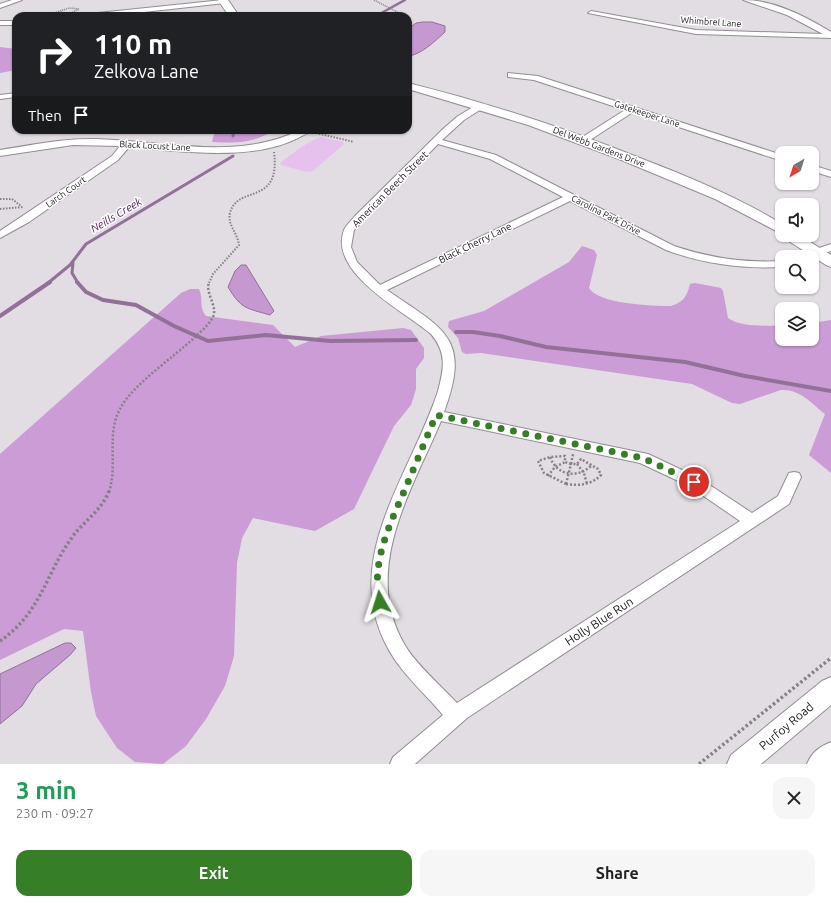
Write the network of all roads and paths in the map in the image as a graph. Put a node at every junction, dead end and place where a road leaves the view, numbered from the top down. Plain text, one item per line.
1 (19, 0) edge
2 (374, 0) edge
3 (746, 0) edge
4 (223, 1) edge
5 (0, 6) edge
6 (62, 12) edge
7 (76, 12) edge
8 (124, 12) edge
9 (231, 12) edge
10 (397, 12) edge
11 (591, 13) dead end
12 (0, 23) edge
13 (12, 23) edge
14 (831, 35) edge
15 (511, 75) dead end
16 (412, 87) edge
17 (12, 96) edge
18 (0, 97) edge
19 (480, 106) junction
20 (632, 110) junction
21 (306, 134) edge
22 (321, 134) edge
23 (584, 140) junction
24 (437, 141) junction
25 (354, 142) dead end
26 (127, 144) junction
27 (273, 148) dead end
28 (0, 153) edge
29 (775, 156) edge
30 (819, 170) edge
31 (831, 174) edge
32 (570, 197) junction
33 (0, 200) edge
34 (22, 207) junction
35 (26, 208) dead end
36 (0, 209) edge
37 (775, 226) edge
38 (2, 232) edge
39 (796, 242) edge
40 (831, 247) edge
41 (805, 250) edge
42 (819, 252) edge
43 (819, 258) edge
44 (831, 262) edge
45 (775, 265) edge
46 (380, 289) junction
47 (436, 415) junction
48 (573, 453) dead end
49 (550, 457) junction
50 (565, 462) junction
51 (571, 464) junction
52 (577, 464) junction
53 (592, 465) junction
54 (555, 467) junction
55 (584, 473) junction
56 (568, 474) junction
57 (548, 476) junction
58 (794, 477) dead end
59 (566, 484) junction
60 (587, 484) junction
61 (751, 521) junction
62 (0, 641) edge
63 (831, 658) edge
64 (831, 689) edge
65 (456, 716) junction
66 (831, 755) edge
67 (400, 764) edge
68 (699, 764) edge
69 (740, 764) edge
70 (820, 764) edge

1 - 5 street
2 - 10 path
3 - 14 street
4 - 8 street
4 - 9 street
6 - 7 path
11 - 14 street, Whimbrel Lane
12 - 13 street
15 - 20 street, Gatekeeper Lane
16 - 19 street, Del Webb Gardens Drive
17 - 18 street
19 - 23 street, Del Webb Gardens Drive
19 - 24 street, American Beech Street
20 - 23 street
20 - 29 street, Gatekeeper Lane
21 - 26 street, Black Locust Lane
22 - 25 path
23 - 37 street, Del Webb Gardens Drive
24 - 32 street, Carolina Park Drive
24 - 46 street, American Beech Street
26 - 28 street, Black Locust Lane
26 - 38 street, Larch Court
27 - 62 path
30 - 31 street
32 - 45 street, Carolina Park Drive
32 - 46 street, Black Cherry Lane
33 - 34 path
34 - 35 path
34 - 36 path
39 - 41 street
40 - 42 street
43 - 44 street
46 - 47 street, American Beech Street
47 - 61 street
47 - 65 street, American Beech Street
48 - 51 path
49 - 50 path
49 - 54 path
49 - 57 path
50 - 51 path
50 - 54 path
51 - 52 path
51 - 56 path
52 - 53 path
52 - 55 path
53 - 55 path
53 - 60 path
54 - 56 path
54 - 57 path
55 - 56 path
55 - 60 path
56 - 59 path
57 - 59 path
58 - 61 street, Holly Blue Run
59 - 60 path
61 - 65 street, Holly Blue Run
63 - 68 path
64 - 69 street, Purfoy Road
65 - 67 street, Holly Blue Run
66 - 70 street

